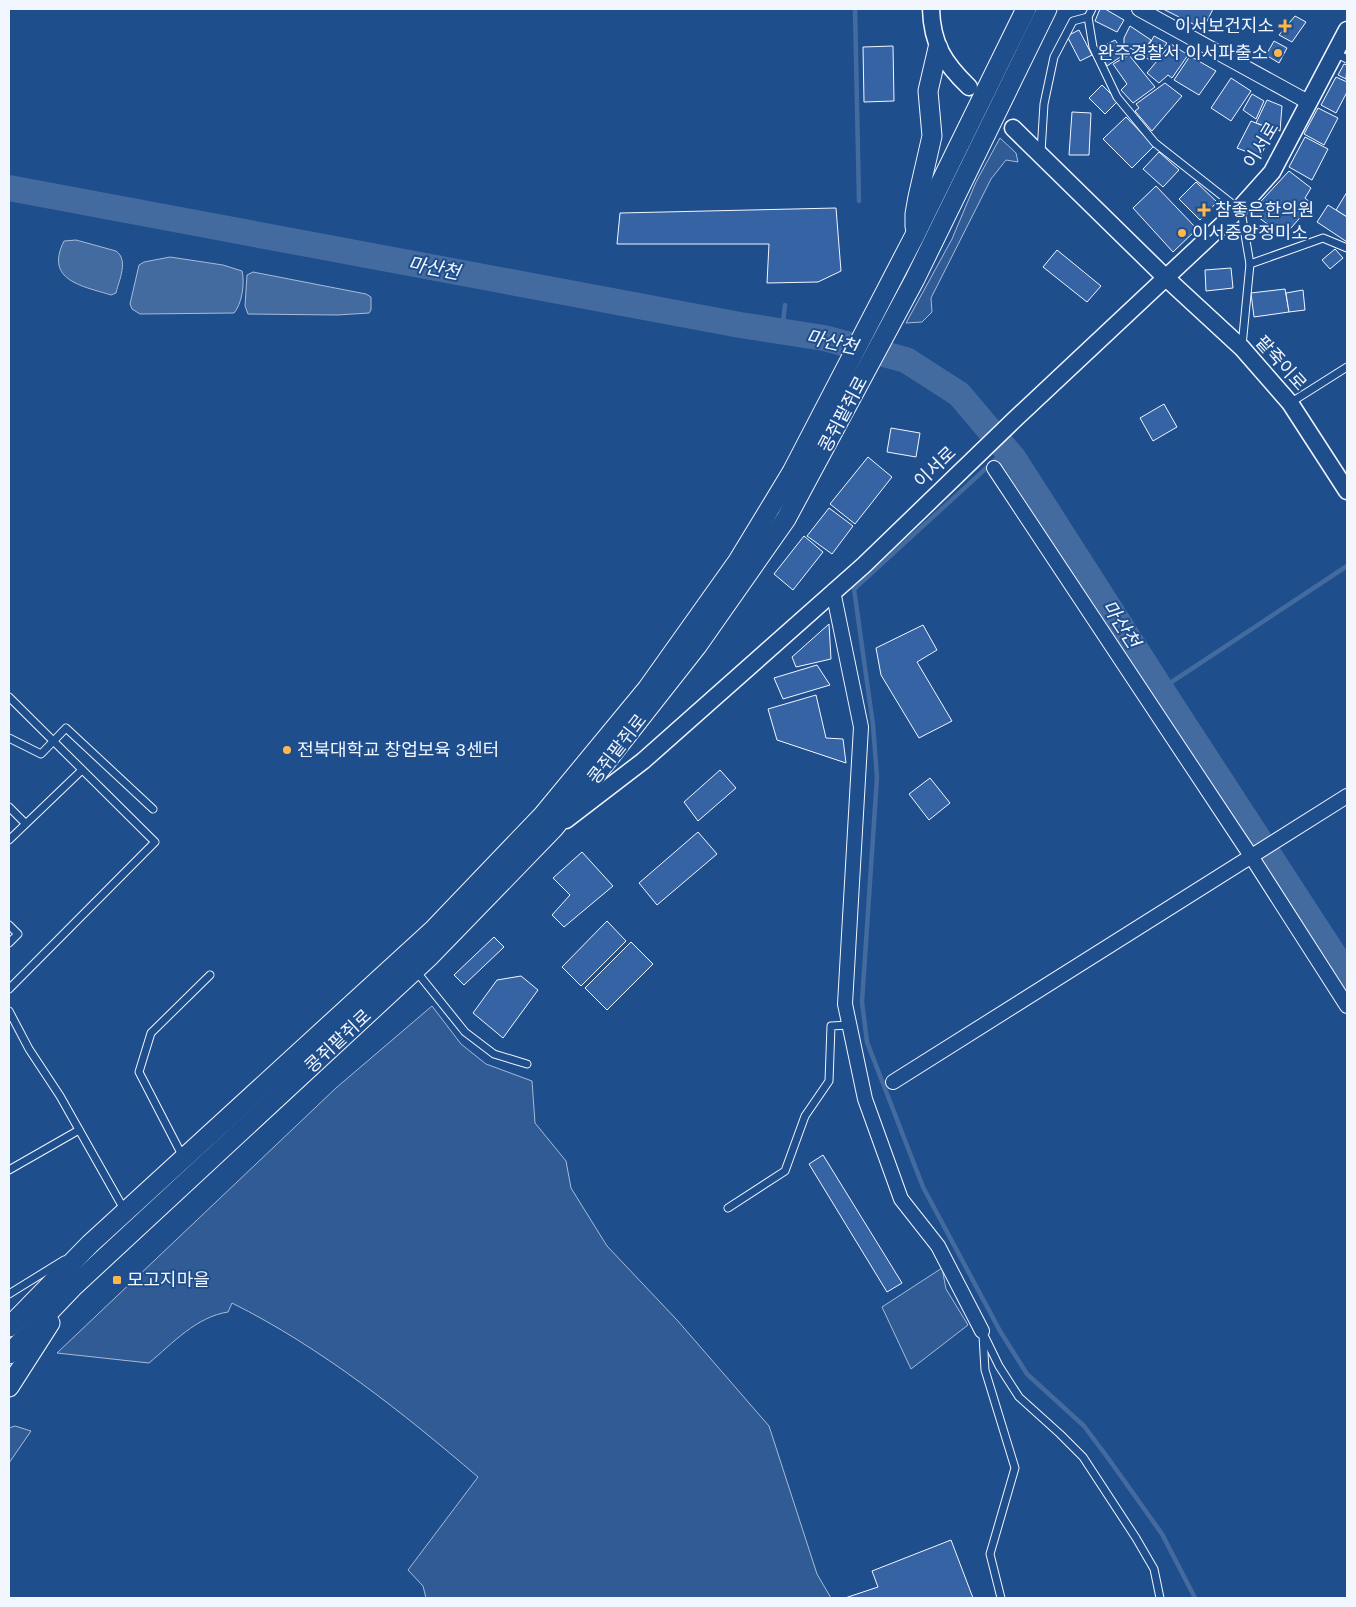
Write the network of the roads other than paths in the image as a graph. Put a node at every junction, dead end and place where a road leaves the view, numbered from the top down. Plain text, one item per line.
1 (931, 9) edge
2 (1026, 9) edge
3 (1048, 9) edge
4 (1092, 9) edge
5 (1139, 9) edge
6 (1088, 17) junction
7 (1347, 30) edge
8 (938, 48) junction
9 (1341, 56) edge
10 (969, 87) tunnel mouth
11 (1308, 102) junction
12 (1013, 128) tunnel mouth
13 (1040, 155) junction
14 (1238, 210) junction
15 (915, 235) junction
16 (1347, 248) edge
17 (1250, 264) junction
18 (1165, 277) junction
19 (1242, 348) junction
20 (1347, 367) edge
21 (1290, 402) junction
22 (994, 468) dead end
23 (1347, 491) edge
24 (833, 591) junction
25 (9, 697) edge
26 (9, 738) edge
27 (54, 742) junction
28 (82, 770) junction
29 (1347, 796) edge
30 (9, 807) edge
31 (153, 809) dead end
32 (25, 823) junction
33 (554, 828) junction
34 (9, 840) edge
35 (1255, 853) junction
36 (9, 925) edge
37 (9, 943) edge
38 (415, 970) junction
39 (210, 975) dead end
40 (9, 989) edge
41 (1347, 1006) edge
42 (9, 1012) edge
43 (849, 1024) junction
44 (527, 1064) dead end
45 (893, 1082) dead end
46 (80, 1130) junction
47 (183, 1158) junction
48 (9, 1170) edge
49 (728, 1208) dead end
50 (126, 1211) junction
51 (90, 1244) junction
52 (74, 1286) junction
53 (9, 1294) edge
54 (9, 1327) edge
55 (982, 1331) junction
56 (9, 1354) edge
57 (9, 1386) edge
58 (1001, 1598) edge
59 (1160, 1598) edge

1 - 8 street
2 - 15 main road, 콩쥐팥쥐로
3 - 33 main road, 콩쥐팥쥐로
4 - 6 lane
5 - 11 street
6 - 13 lane
6 - 14 lane
7 - 9 street, 이서로
8 - 10 street
8 - 15 main road
9 - 11 street, 이서로
11 - 14 street, 이서로
12 - 13 street, 팥죽이로
13 - 18 street, 팥죽이로
14 - 17 lane
14 - 18 street, 이서로
15 - 47 main road, 콩쥐팥쥐로
16 - 17 lane
17 - 19 lane
18 - 19 street, 팥죽이로
18 - 24 street, 이서로
19 - 21 street, 팥죽이로
20 - 21 lane
21 - 23 street, 팥죽이로
22 - 35 street
24 - 33 street, 이서로
24 - 43 street
25 - 27 lane
26 - 27 lane
27 - 28 lane
27 - 31 lane
28 - 32 lane
28 - 40 lane
29 - 35 street
30 - 32 lane
32 - 34 lane
33 - 38 main road, 콩쥐팥쥐로
35 - 41 street
35 - 45 street
36 - 37 lane
38 - 44 lane
38 - 52 main road, 콩쥐팥쥐로
39 - 47 lane
42 - 46 lane
43 - 49 lane
43 - 55 street
46 - 48 lane
46 - 50 lane
47 - 50 main road, 콩쥐팥쥐로
50 - 51 main road, 콩쥐팥쥐로
51 - 53 lane
51 - 54 main road, 콩쥐팥쥐로
52 - 56 main road, 콩쥐팥쥐로
52 - 57 main road
55 - 58 lane
55 - 59 lane

